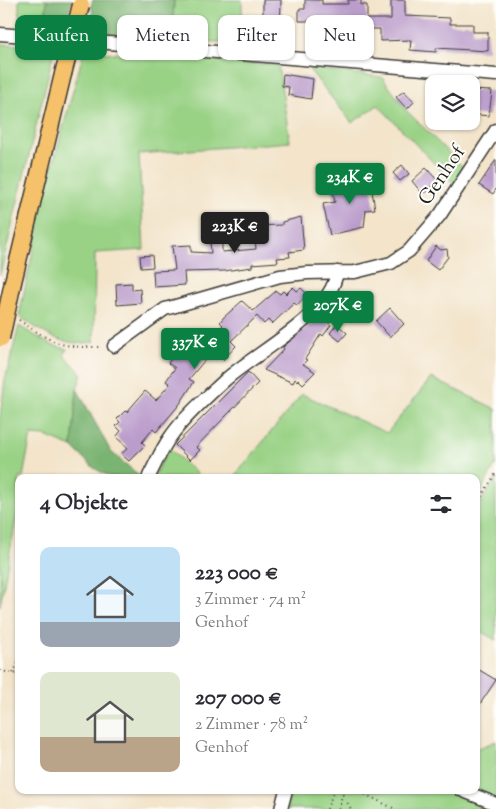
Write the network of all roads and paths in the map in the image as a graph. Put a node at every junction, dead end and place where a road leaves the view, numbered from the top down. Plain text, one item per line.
1 (82, 3) edge
2 (0, 34) edge
3 (496, 75) edge
4 (496, 130) edge
5 (337, 272) junction
6 (14, 317) dead end
7 (1, 341) edge
8 (114, 346) joint
9 (496, 473) edge
10 (150, 474) edge
11 (480, 499) edge
12 (15, 669) edge
13 (0, 670) edge
14 (13, 673) joint
15 (285, 794) edge
16 (333, 794) edge
17 (365, 794) edge
18 (471, 794) edge
19 (342, 795) joint
20 (386, 804) junction
21 (496, 804) edge
22 (281, 809) edge
23 (327, 809) edge
24 (339, 809) edge
25 (351, 809) edge
26 (384, 809) edge
27 (395, 809) edge

1 - 7 main road, bridge
2 - 3 street
4 - 5 street, Genhof
5 - 8 street, Genhof
5 - 10 street
6 - 8 path
9 - 11 path
12 - 14 path
13 - 14 path
15 - 22 street
16 - 23 path
17 - 20 path
18 - 21 street
19 - 24 path
19 - 25 path
20 - 26 path
20 - 27 path

